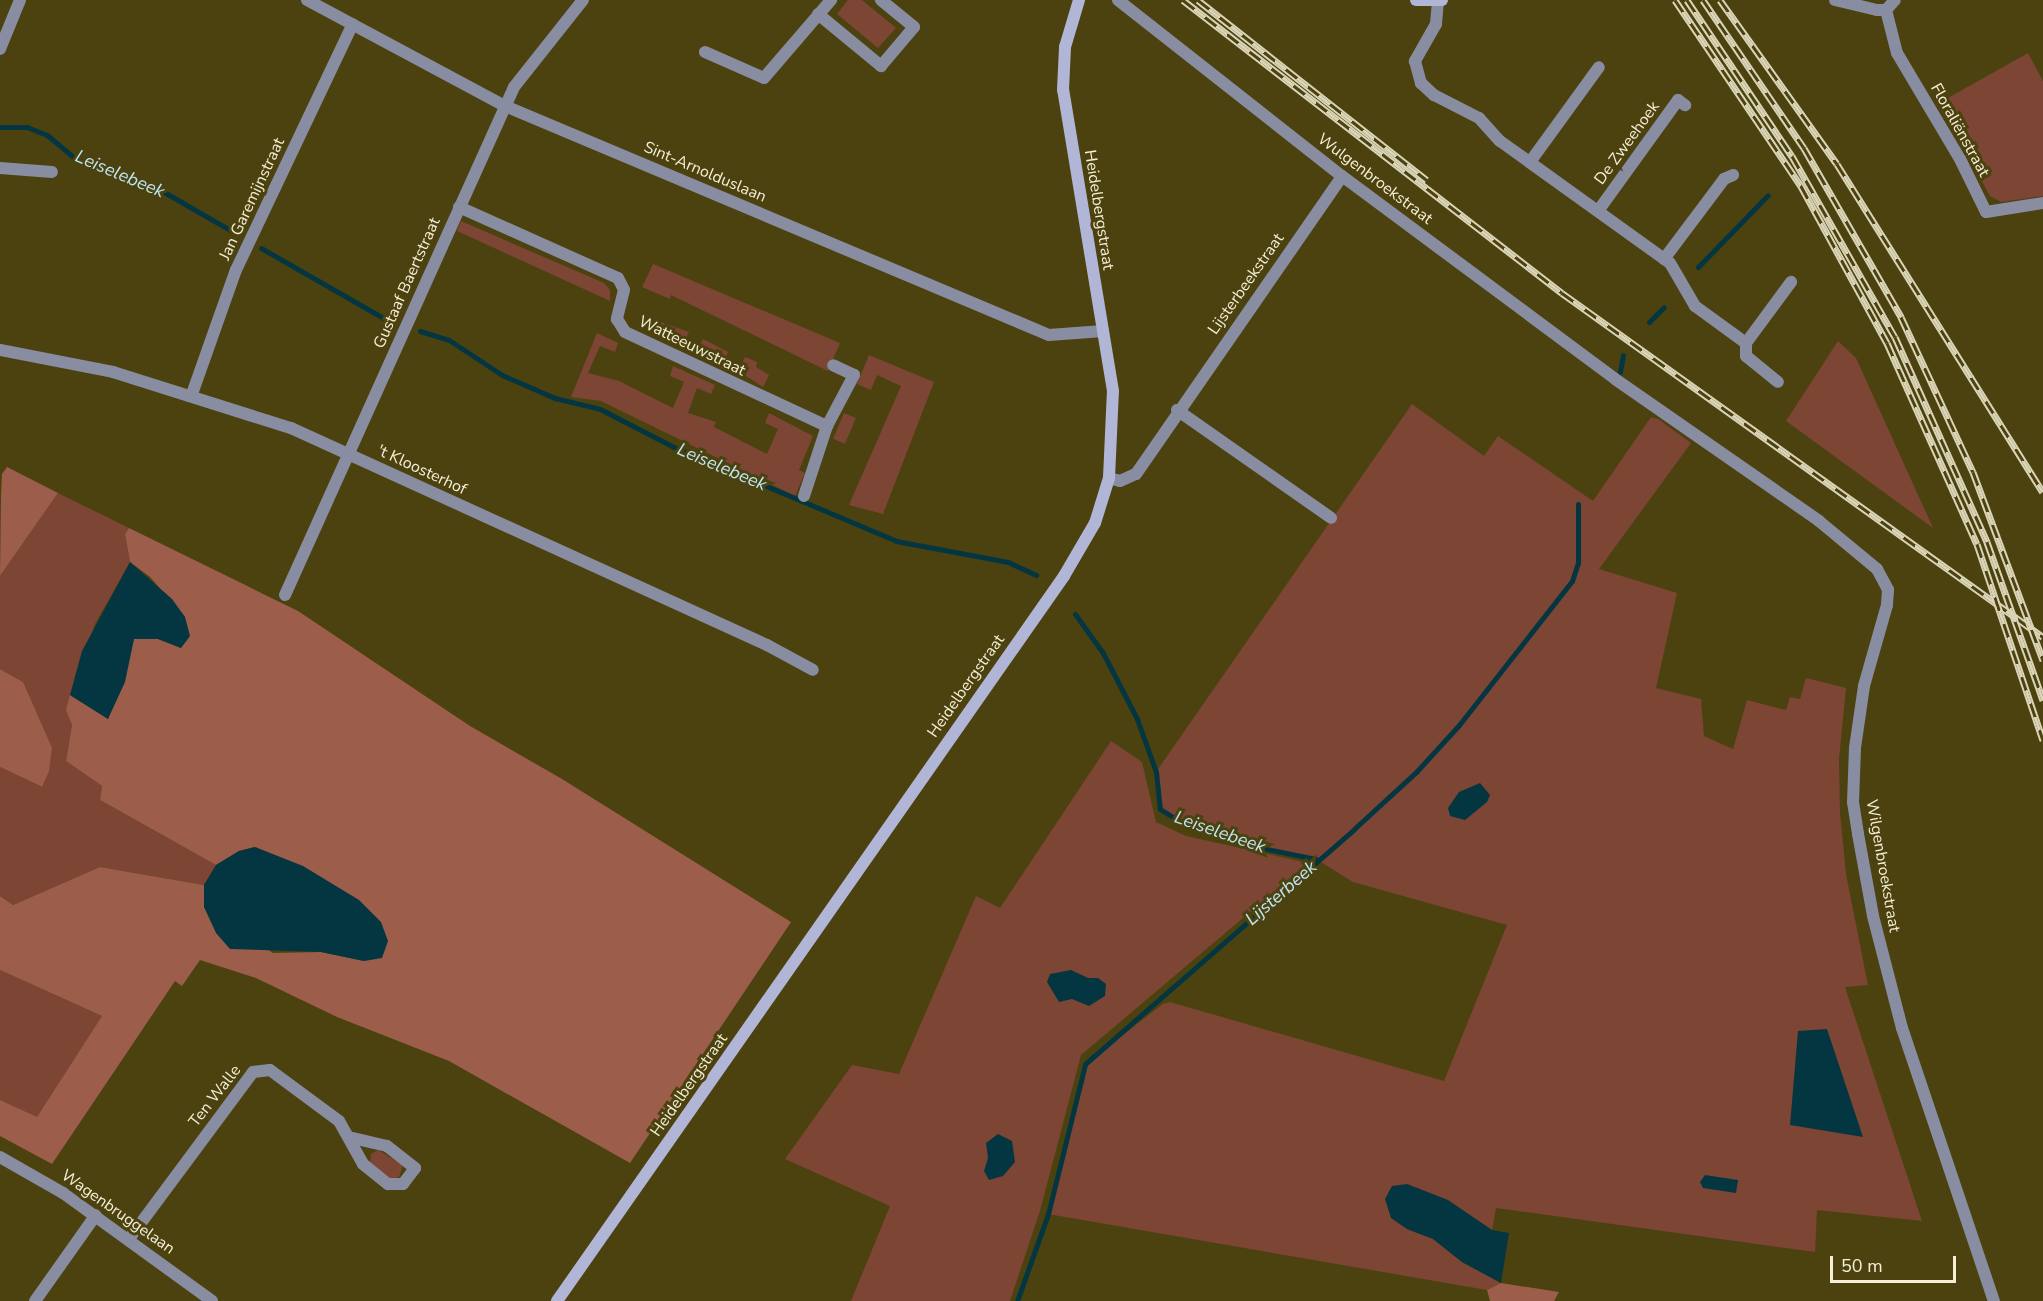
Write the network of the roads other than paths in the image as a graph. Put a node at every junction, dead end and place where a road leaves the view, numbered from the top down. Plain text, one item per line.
1 (20, 0) edge
2 (307, 0) edge
3 (584, 0) edge
4 (831, 0) edge
5 (881, 0) edge
6 (1079, 0) edge
7 (1119, 0) edge
8 (1416, 0) edge
9 (1835, 0) edge
10 (1440, 1) edge
11 (1891, 5) edge
12 (819, 14) junction
13 (353, 24) junction
14 (0, 49) edge
15 (705, 52) dead end
16 (1599, 67) dead end
17 (1686, 105) dead end
18 (505, 106) junction
19 (1530, 162) junction
20 (0, 168) edge
21 (52, 172) dead end
22 (1733, 175) dead end
23 (1342, 176) junction
24 (2043, 203) edge
25 (459, 207) junction
26 (1598, 211) junction
27 (1664, 259) junction
28 (1791, 282) dead end
29 (1103, 331) junction
30 (1746, 343) junction
31 (0, 350) edge
32 (832, 366) dead end
33 (1615, 379) joint
34 (1778, 382) dead end
35 (192, 394) junction
36 (1178, 410) junction
37 (827, 426) junction
38 (348, 454) junction
39 (1109, 478) junction
40 (804, 496) dead end
41 (1331, 518) dead end
42 (285, 595) dead end
43 (813, 670) dead end
44 (351, 1138) junction
45 (0, 1157) edge
46 (96, 1215) junction
47 (129, 1239) junction
48 (35, 1301) edge
49 (212, 1301) edge
50 (557, 1301) edge
51 (1994, 1301) edge

1 - 14 street
2 - 13 street, Sint-Arnolduslaan
3 - 18 street, Gustaaf Baertstraat
4 - 12 street
5 - 12 street
6 - 29 main road, Heidelbergstraat
7 - 23 street, Wulgenbroekstraat
8 - 10 main road
9 - 11 street, Floraliënstraat
10 - 19 street, De Zweehoek
11 - 24 street, Floraliënstraat
12 - 15 street
13 - 18 street, Sint-Arnolduslaan
13 - 35 street, Jan Garemijnstraat
16 - 19 street
17 - 26 street, De Zweehoek
18 - 25 street, Gustaaf Baertstraat
18 - 29 street, Sint-Arnolduslaan
19 - 26 street, De Zweehoek
20 - 21 street
22 - 27 street
23 - 33 street, Wulgenbroekstraat
23 - 36 street, Lijsterbeekstraat
25 - 37 street, Watteeuwstraat
25 - 38 street, Gustaaf Baertstraat
26 - 27 street, De Zweehoek
27 - 30 street, De Zweehoek
28 - 30 street
29 - 39 main road, Heidelbergstraat
30 - 34 street, De Zweehoek
31 - 35 street, 't Kloosterhof
32 - 37 street
33 - 51 street, Wilgenbroekstraat
35 - 38 street, 't Kloosterhof
36 - 39 street, Lijsterbeekstraat
36 - 41 street
37 - 40 street
38 - 42 street, Gustaaf Baertstraat
38 - 43 street, 't Kloosterhof
39 - 50 main road, Heidelbergstraat
44 - 44 street, Ten Walle
44 - 47 street, Ten Walle
45 - 46 street, Wagenbruggelaan
46 - 47 street, Wagenbruggelaan
46 - 48 street
47 - 49 street, Wagenbruggelaan

